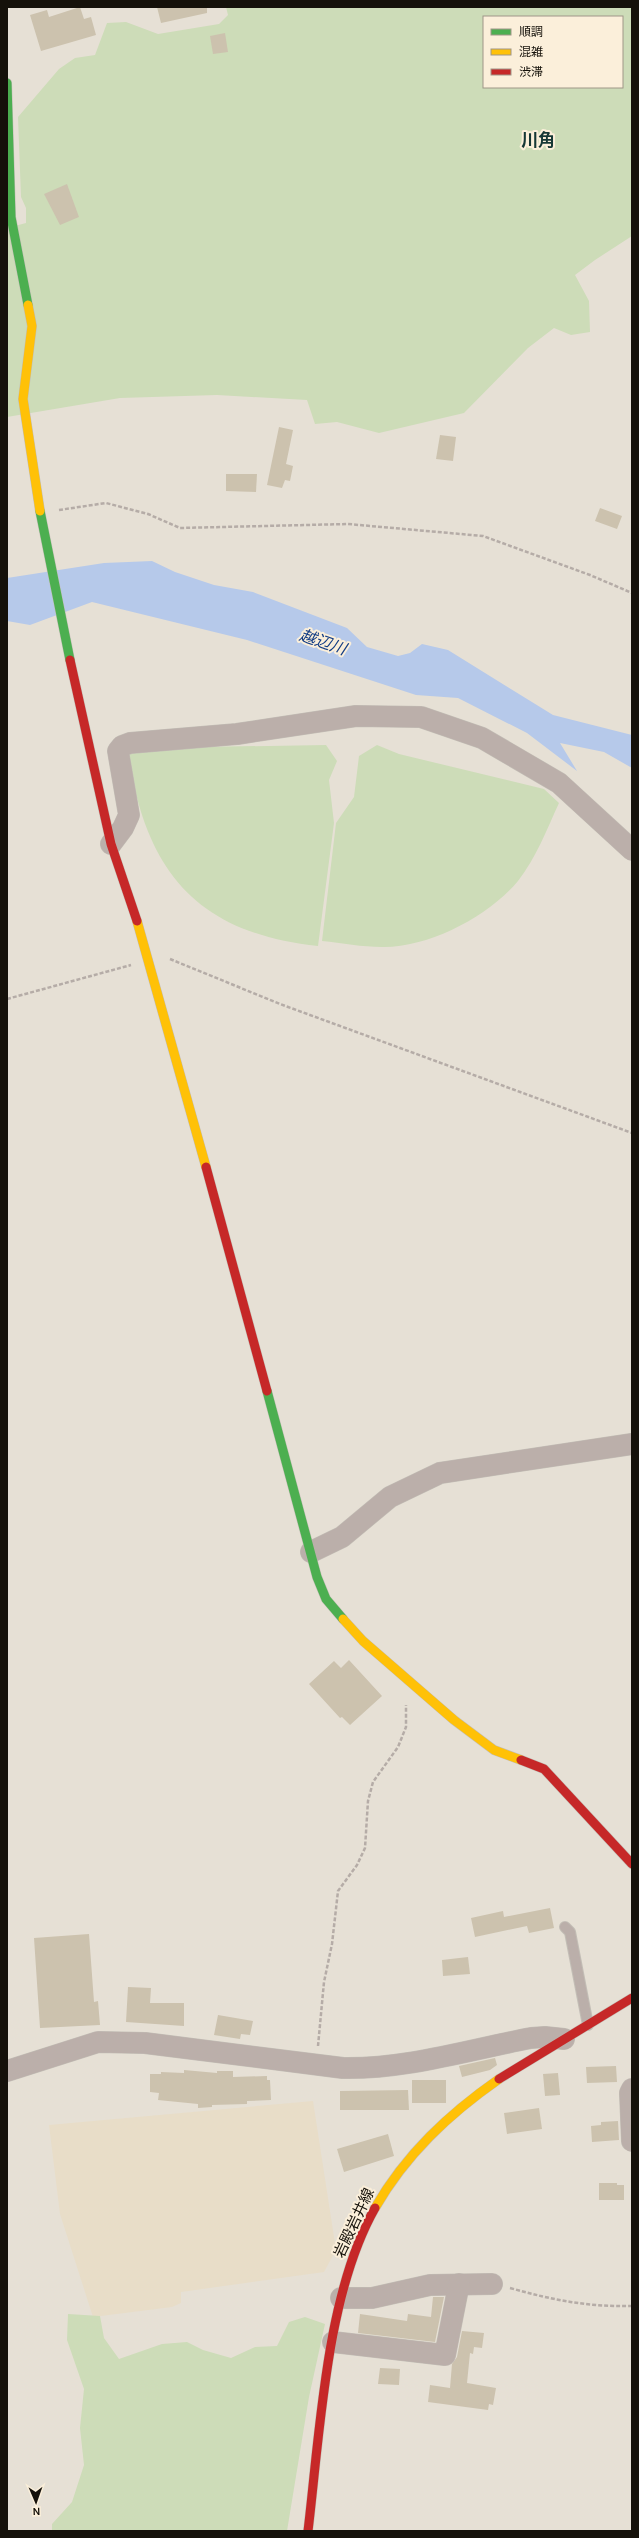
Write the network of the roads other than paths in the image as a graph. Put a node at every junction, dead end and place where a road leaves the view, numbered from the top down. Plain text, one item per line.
1 (7, 83) edge
2 (111, 844) junction
3 (632, 850) edge
4 (632, 1444) edge
5 (311, 1552) junction
6 (632, 1864) edge
7 (564, 1927) dead end
8 (632, 1998) edge
9 (588, 2025) junction
10 (564, 2039) junction
11 (7, 2071) edge
12 (632, 2089) edge
13 (632, 2141) edge
14 (459, 2284) junction
15 (492, 2284) road end
16 (340, 2298) junction
17 (333, 2342) junction
18 (308, 2531) edge

1 - 2 street
2 - 3 street
2 - 5 street
4 - 5 street
5 - 6 street
7 - 9 lane
8 - 9 street, 岩殿岩井線
9 - 10 street, 岩殿岩井線
10 - 11 street
10 - 16 street, 岩殿岩井線
12 - 13 street
14 - 15 street
14 - 16 street
14 - 17 street
16 - 17 street, 岩殿岩井線
17 - 18 street, 岩殿岩井線

